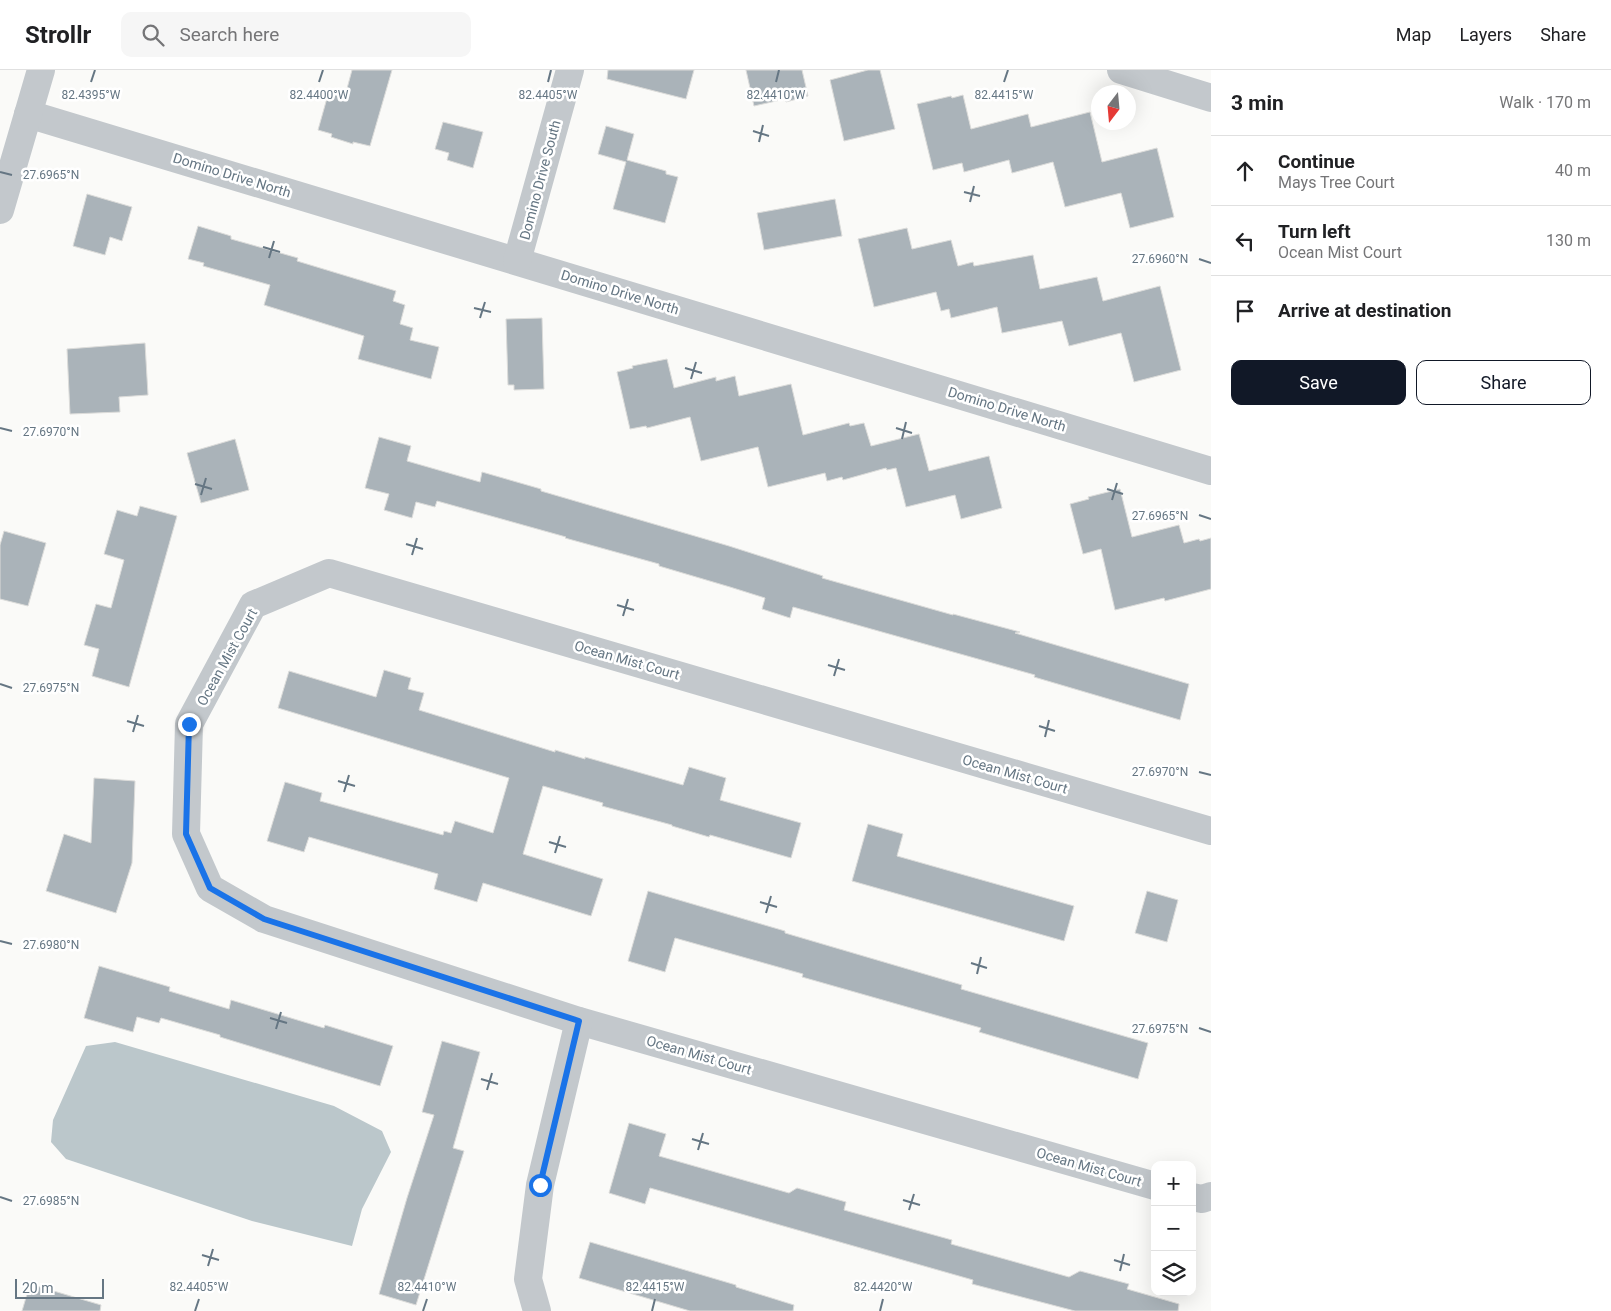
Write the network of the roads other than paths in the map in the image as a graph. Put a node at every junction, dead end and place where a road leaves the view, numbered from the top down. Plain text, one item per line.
1 (41, 70) edge
2 (570, 70) edge
3 (1121, 70) edge
4 (1211, 98) edge
5 (28, 114) junction
6 (0, 210) edge
7 (517, 261) junction
8 (1211, 471) edge
9 (1211, 831) edge
10 (579, 1021) junction
11 (1151, 1185) edge
12 (1211, 1196) edge
13 (1196, 1197) edge
14 (537, 1311) edge

1 - 5 street
2 - 7 street, Domino Drive South
3 - 4 street
5 - 6 street
5 - 7 street, Domino Drive North
7 - 8 street, Domino Drive North
9 - 10 street, Ocean Mist Court
10 - 11 street, Ocean Mist Court
10 - 14 street
12 - 13 street

